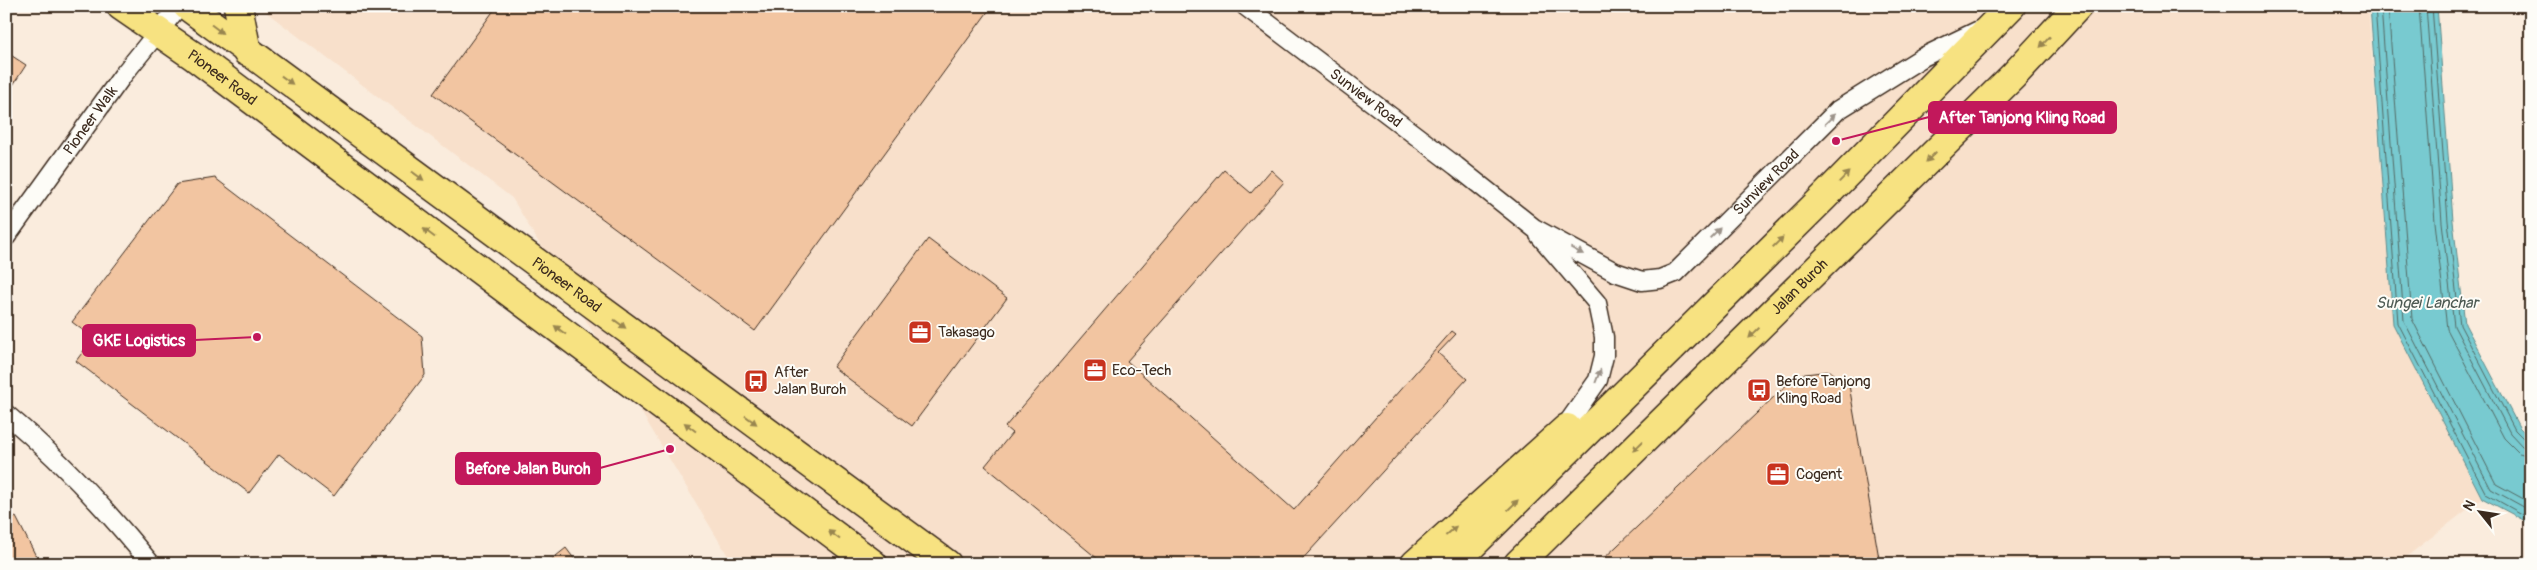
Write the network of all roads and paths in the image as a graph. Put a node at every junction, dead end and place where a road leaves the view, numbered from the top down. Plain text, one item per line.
1 (121, 6) edge
2 (179, 6) edge
3 (187, 6) edge
4 (238, 6) edge
5 (1245, 6) edge
6 (2078, 6) edge
7 (2003, 14) edge
8 (159, 32) junction
9 (248, 52) junction
10 (1534, 228) junction
11 (6, 237) edge
12 (1678, 342) junction
13 (6, 414) edge
14 (1562, 431) junction
15 (151, 564) edge
16 (873, 564) edge
17 (947, 564) edge
18 (1415, 564) edge
19 (1453, 564) edge
20 (1518, 564) edge

1 - 8 main road, Pioneer Road
2 - 8 street, Pioneer Walk
3 -> 9 main road, Pioneer Road
4 - 9 main road
5 - 10 street, Sunview Road
6 -> 20 main road, Jalan Buroh
10 -> 7 street, Sunview Road
12 -> 7 main road
8 - 11 street, Pioneer Walk
16 -> 8 main road, Pioneer Road
9 -> 17 main road, Pioneer Road
14 -> 10 street, Sunview Road
12 - 14 main road
19 -> 12 main road
13 - 15 street
18 -> 14 main road

